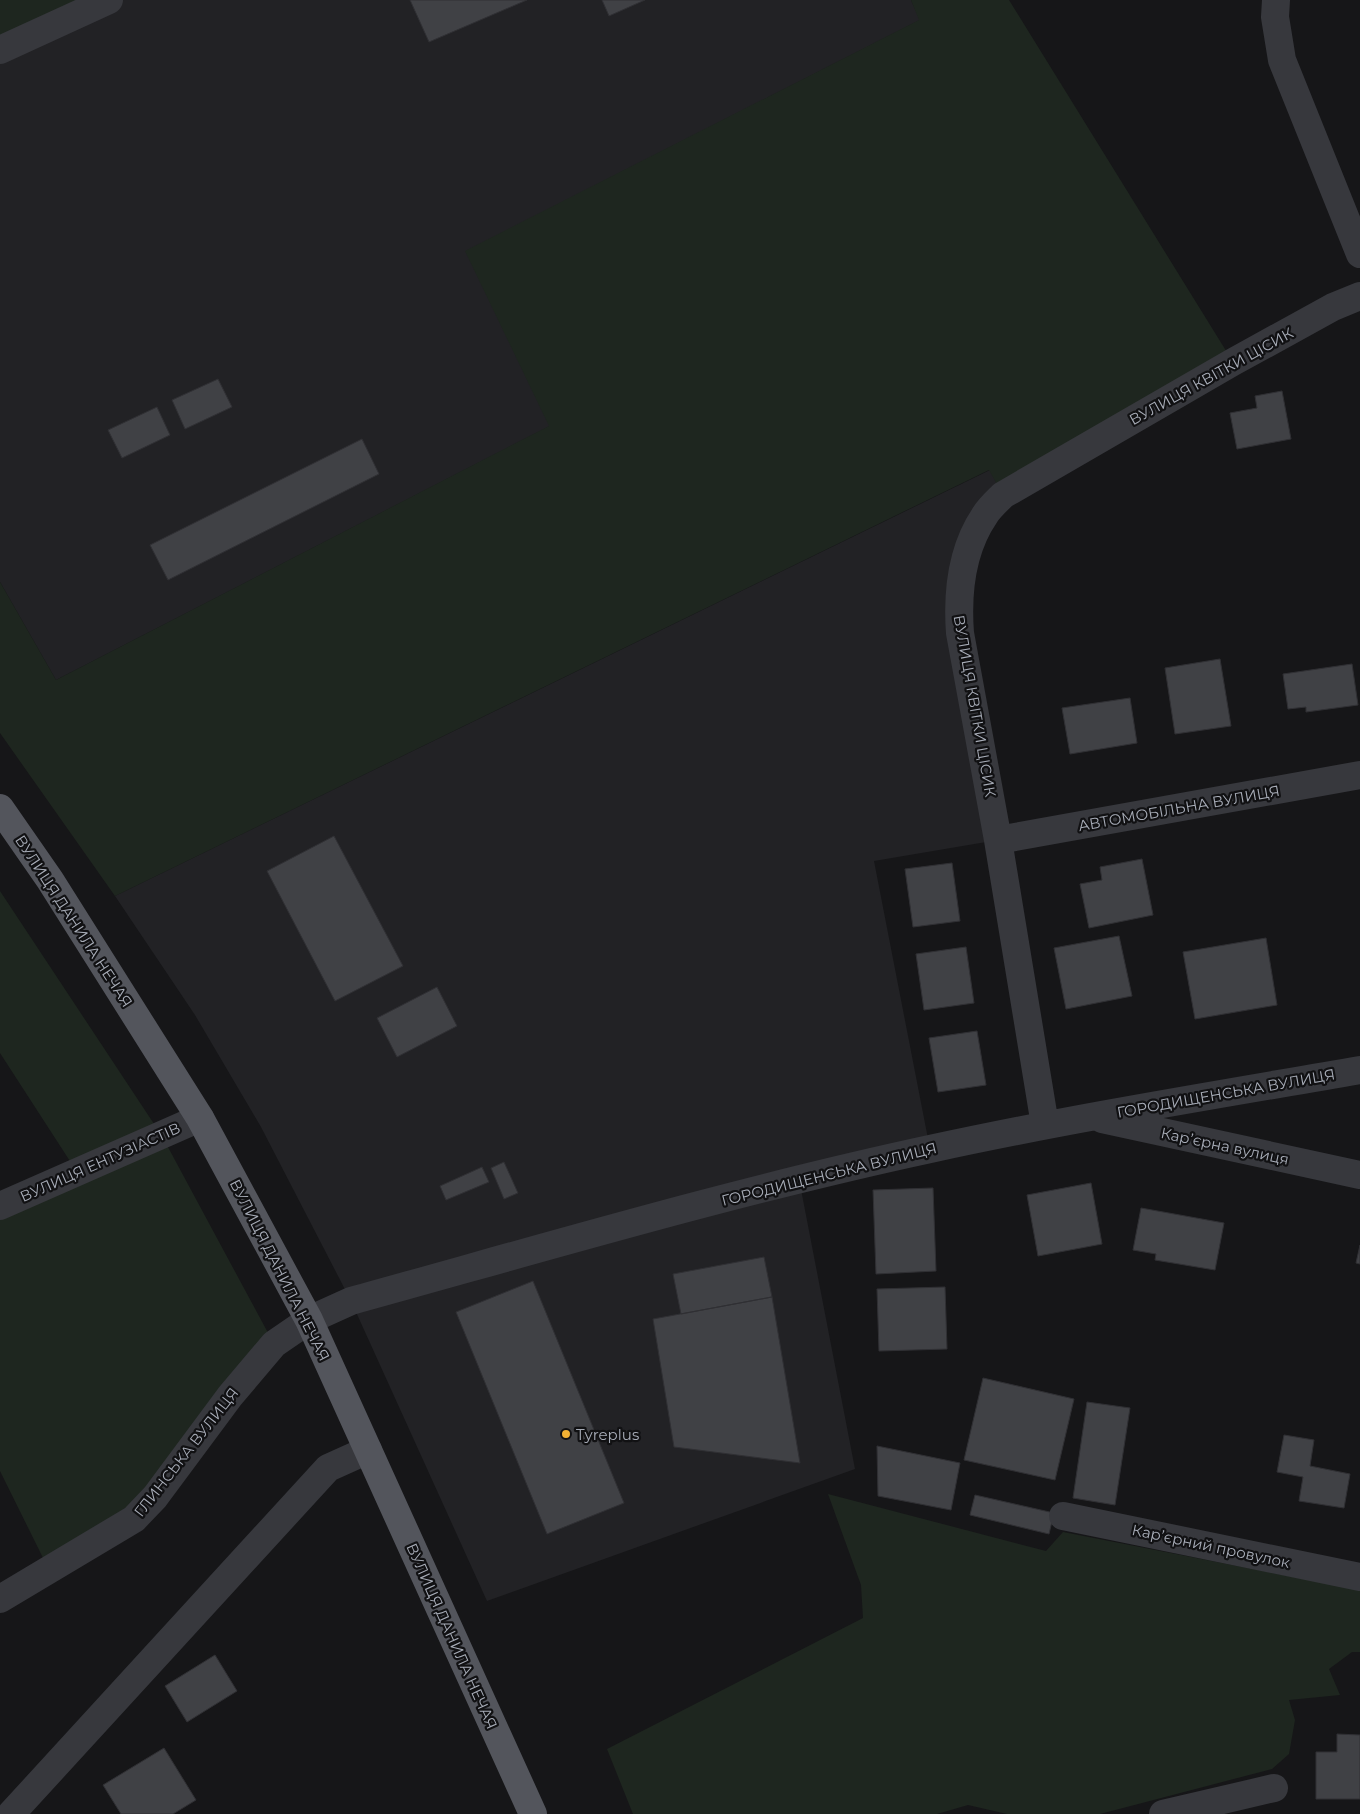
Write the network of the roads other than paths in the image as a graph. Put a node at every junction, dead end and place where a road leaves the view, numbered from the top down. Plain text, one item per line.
1 (109, 0) edge
2 (1276, 0) edge
3 (0, 50) edge
4 (1360, 254) edge
5 (1360, 296) edge
6 (1360, 776) edge
7 (0, 808) edge
8 (998, 840) junction
9 (1360, 1070) edge
10 (1089, 1117) junction
11 (200, 1118) junction
12 (1045, 1125) junction
13 (1360, 1175) edge
14 (0, 1206) edge
15 (309, 1320) junction
16 (368, 1450) junction
17 (1063, 1516) dead end
18 (1360, 1577) edge
19 (0, 1600) edge
20 (1274, 1788) dead end
21 (11, 1814) edge
22 (533, 1814) edge
23 (1163, 1814) edge

1 - 3 street
2 - 4 street
5 - 8 street, ВУЛИЦЯ КВІТКИ ЦІСИК
6 - 8 street, АВТОМОБІЛЬНА ВУЛИЦЯ
7 - 11 main road, ВУЛИЦЯ ДАНИЛА НЕЧАЯ
8 - 12 street, ВУЛИЦЯ КВІТКИ ЦІСИК
9 - 10 street, ГОРОДИЩЕНСЬКА ВУЛИЦЯ
10 - 12 street, ГОРОДИЩЕНСЬКА ВУЛИЦЯ
10 - 13 street, Карʼєрна вулиця
11 - 14 street, ВУЛИЦЯ ЕНТУЗІАСТІВ
11 - 15 main road, ВУЛИЦЯ ДАНИЛА НЕЧАЯ
12 - 15 street, ГОРОДИЩЕНСЬКА ВУЛИЦЯ
15 - 16 main road, ВУЛИЦЯ ДАНИЛА НЕЧАЯ
15 - 19 street, ГЛИНСЬКА ВУЛИЦЯ
16 - 21 street
16 - 22 main road, ВУЛИЦЯ ДАНИЛА НЕЧАЯ
17 - 18 street, Карʼєрний провулок
20 - 23 street

